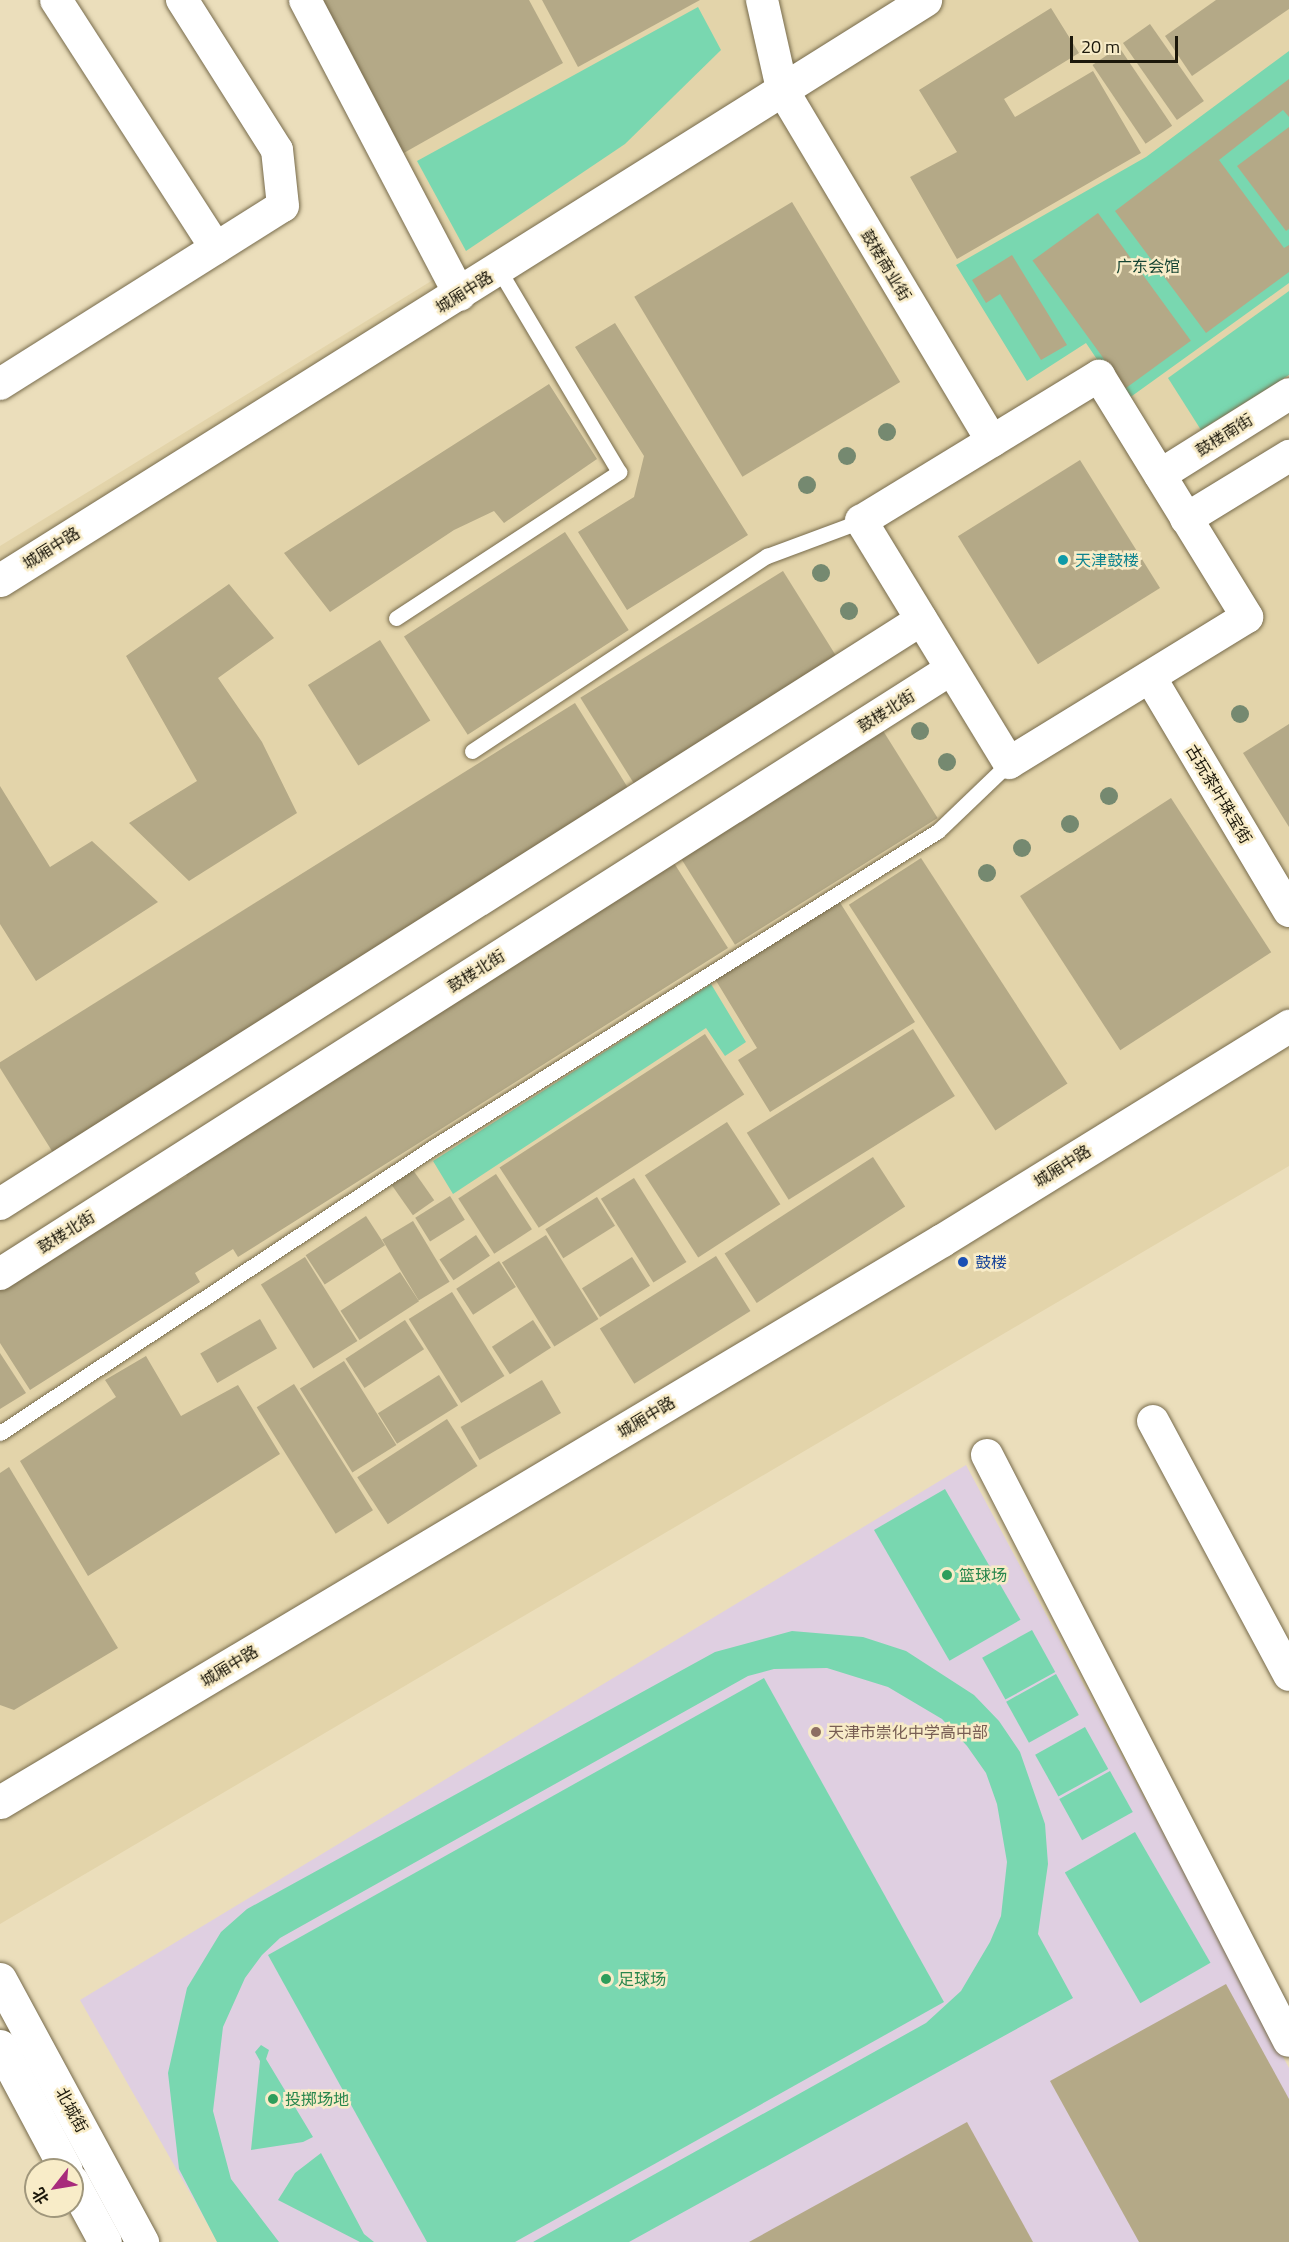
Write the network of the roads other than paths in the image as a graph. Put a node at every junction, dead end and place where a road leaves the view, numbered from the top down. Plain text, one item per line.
1 (56, 0) edge
2 (182, 0) edge
3 (305, 0) edge
4 (762, 0) edge
5 (925, 0) edge
6 (782, 89) junction
7 (216, 248) junction
8 (499, 270) junction
9 (459, 295) junction
10 (2, 379) edge
11 (1289, 394) edge
12 (992, 441) junction
13 (1289, 456) edge
14 (1160, 475) junction
15 (1186, 519) junction
16 (861, 521) junction
17 (0, 580) edge
18 (396, 618) dead end
19 (921, 620) junction
20 (951, 669) junction
21 (1150, 677) junction
22 (472, 751) dead end
23 (1010, 763) junction
24 (1289, 911) edge
25 (1289, 1026) edge
26 (0, 1204) edge
27 (0, 1274) edge
28 (1152, 1421) dead end
29 (0, 1433) edge
30 (987, 1455) dead end
31 (1289, 1675) edge
32 (0, 1802) edge
33 (0, 1979) edge
34 (1289, 2041) edge
35 (0, 2047) edge
36 (60, 2158) edge
37 (84, 2203) edge
38 (105, 2242) edge
39 (142, 2242) edge

1 - 7 street
2 - 7 street
3 - 9 street
4 - 6 street, 鼓楼商业街
5 - 6 main road, 城厢中路
6 - 8 main road, 城厢中路
6 - 12 street, 鼓楼商业街
7 - 10 street
8 - 9 main road, 城厢中路
8 - 18 lane
9 - 17 main road, 城厢中路
11 - 14 street, 鼓楼南街
12 - 14 street
12 - 16 street
13 - 15 street
14 - 15 street
15 - 21 street
16 - 19 street
16 - 22 lane
19 - 20 street
19 - 26 street
20 - 23 street
20 - 27 street, 鼓楼北街
21 - 23 street
21 - 24 street, 古玩茶叶珠宝街
23 - 29 lane
25 - 32 main road, 城厢中路
28 - 31 street
30 - 34 street
33 - 39 main road, 北城街
35 - 36 main road, 北城街
37 - 38 main road

